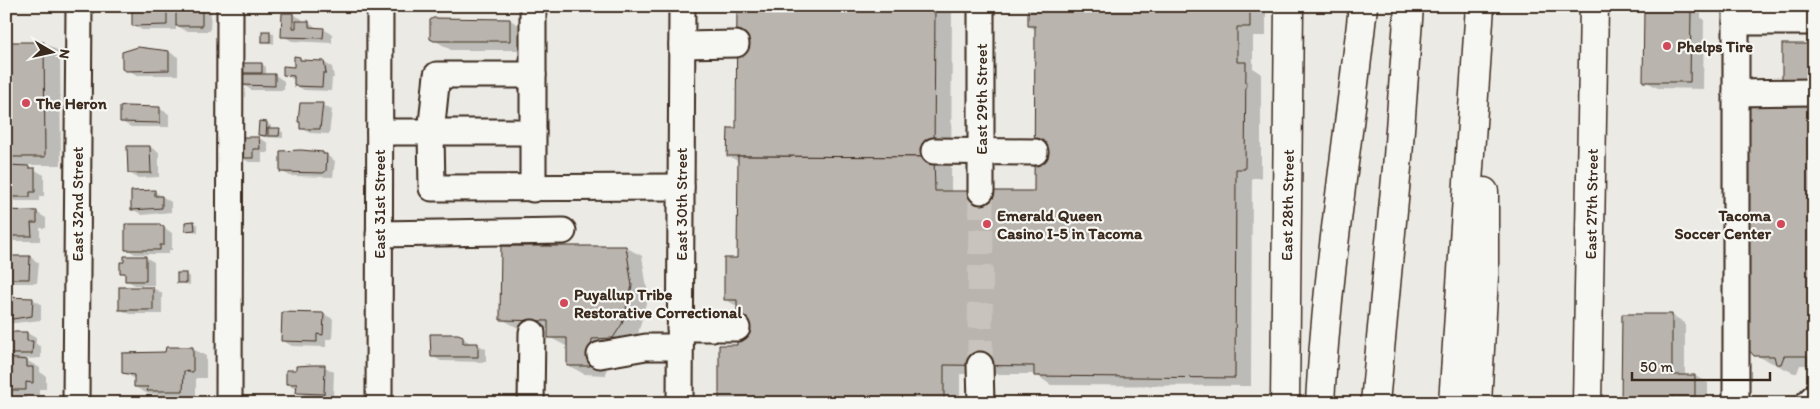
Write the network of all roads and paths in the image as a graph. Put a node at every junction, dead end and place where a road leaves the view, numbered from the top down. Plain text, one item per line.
1 (79, 6) edge
2 (230, 6) edge
3 (380, 6) edge
4 (532, 6) edge
5 (542, 6) edge
6 (682, 6) edge
7 (981, 6) edge
8 (1289, 6) edge
9 (1363, 6) edge
10 (1409, 6) edge
11 (1480, 6) edge
12 (1484, 6) edge
13 (1594, 6) edge
14 (1736, 14) edge
15 (1814, 22) edge
16 (736, 44) dead end
17 (682, 45) junction
18 (533, 75) junction
19 (1814, 92) edge
20 (1736, 93) junction
21 (380, 132) junction
22 (533, 132) junction
23 (431, 133) junction
24 (981, 150) junction
25 (934, 151) dead end
26 (1035, 152) dead end
27 (681, 187) junction
28 (533, 189) junction
29 (981, 191) tunnel mouth
30 (564, 231) dead end
31 (379, 234) junction
32 (737, 328) dead end
33 (532, 333) dead end
34 (680, 338) junction
35 (600, 355) dead end
36 (980, 366) tunnel mouth
37 (1814, 397) edge
38 (76, 403) edge
39 (229, 403) edge
40 (379, 403) edge
41 (531, 403) edge
42 (680, 403) edge
43 (981, 403) edge
44 (1284, 403) edge
45 (1320, 403) edge
46 (1375, 403) edge
47 (1453, 403) edge
48 (1477, 403) edge
49 (1587, 403) edge
50 (1736, 403) edge
51 (1808, 403) edge

1 - 38 street, East 32nd Street
2 - 39 street
3 - 21 street, East 31st Street
4 - 5 street
4 - 18 street
6 - 17 street, East 30th Street
7 - 24 street, East 29th Street
8 - 44 main road, East 28th Street
9 - 45 main road
10 - 46 main road
11 - 47 main road
12 - 48 main road
13 - 49 main road, East 27th Street
14 - 15 street
14 - 20 street
16 - 17 street
17 - 27 street, East 30th Street
18 - 22 street
18 - 23 street
19 - 20 street
20 - 50 street
21 - 23 street
21 - 31 street, East 31st Street
22 - 23 street
22 - 28 street
23 - 28 street
24 - 25 street
24 - 26 street
24 - 29 street, East 29th Street
27 - 28 street
27 - 34 street, East 30th Street
30 - 31 street
31 - 40 street, East 31st Street
32 - 34 street
33 - 41 street
34 - 35 street
34 - 42 street, East 30th Street
36 - 43 street
37 - 51 street

